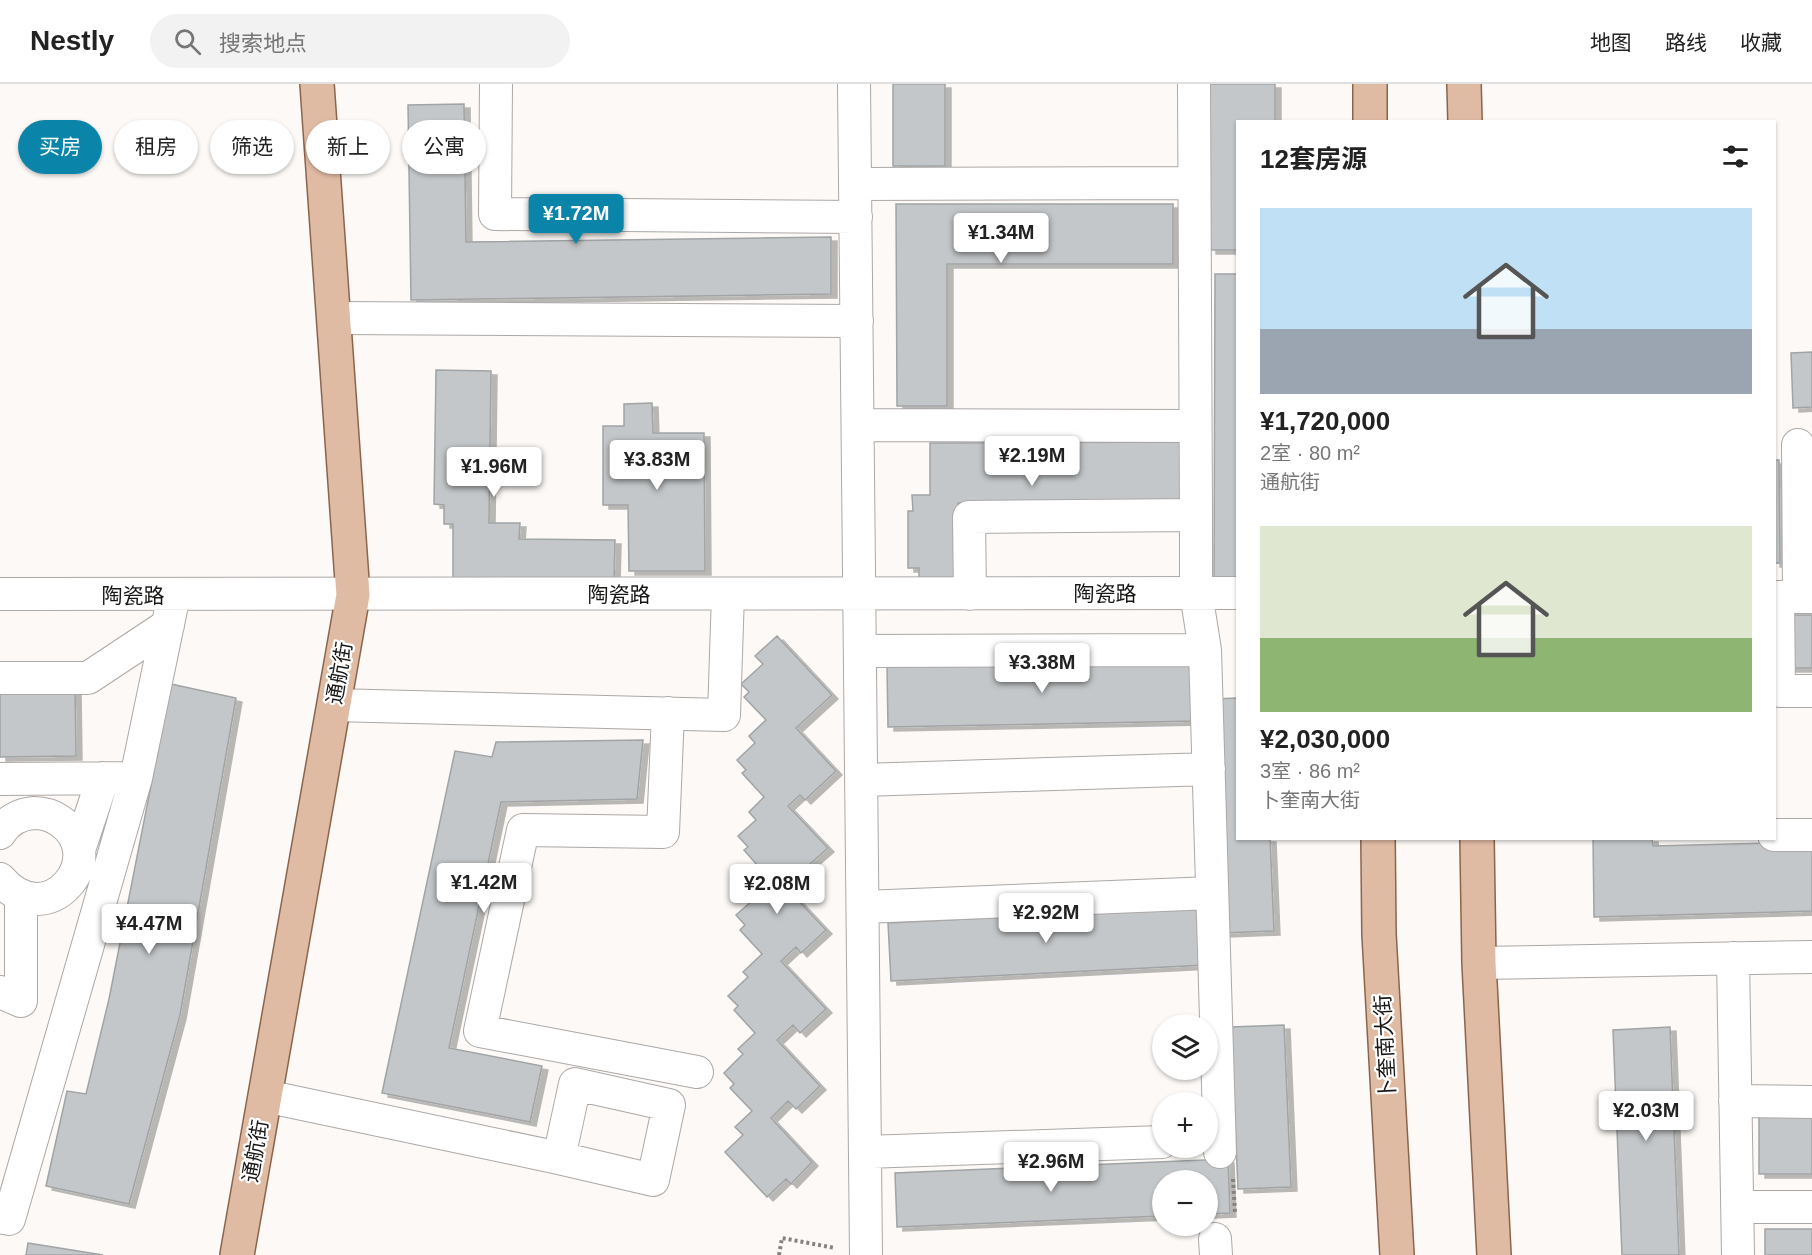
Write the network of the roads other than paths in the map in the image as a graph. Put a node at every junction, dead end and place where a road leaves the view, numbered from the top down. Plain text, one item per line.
1 (317, 84) edge
2 (496, 84) edge
3 (854, 84) edge
4 (1194, 84) edge
5 (1370, 84) edge
6 (1464, 84) edge
7 (1370, 120) edge
8 (1465, 120) edge
9 (1194, 183) junction
10 (855, 184) junction
11 (856, 217) junction
12 (334, 318) junction
13 (857, 321) junction
14 (858, 425) junction
15 (1195, 426) junction
16 (1795, 445) edge
17 (1196, 515) junction
18 (1196, 593) junction
19 (1236, 593) edge
20 (0, 594) edge
21 (728, 594) junction
22 (861, 594) junction
23 (970, 594) junction
24 (353, 595) junction
25 (1791, 597) edge
26 (171, 610) junction
27 (1205, 650) junction
28 (861, 651) junction
29 (0, 678) edge
30 (1777, 691) edge
31 (1812, 691) edge
32 (334, 705) junction
33 (668, 713) junction
34 (1209, 769) junction
35 (0, 778) edge
36 (103, 778) junction
37 (136, 778) junction
38 (862, 780) junction
39 (0, 833) edge
40 (1776, 835) edge
41 (1812, 835) edge
42 (1378, 840) edge
43 (1477, 840) edge
44 (79, 850) junction
45 (11, 888) edge
46 (1212, 893) junction
47 (863, 907) junction
48 (1812, 957) edge
49 (1733, 958) junction
50 (1479, 963) junction
51 (0, 992) edge
52 (697, 1072) dead end
53 (1214, 1092) edge
54 (265, 1096) junction
55 (1735, 1101) junction
56 (1812, 1102) edge
57 (1152, 1142) edge
58 (866, 1152) junction
59 (559, 1158) dead end
60 (1737, 1207) junction
61 (1812, 1207) edge
62 (0, 1217) edge
63 (237, 1255) edge
64 (866, 1255) edge
65 (1397, 1255) edge
66 (1494, 1255) edge
67 (1737, 1255) edge

1 - 12 main road, 通航街
2 - 11 street
3 - 10 street
4 - 9 street
5 - 7 main road
6 - 8 main road
9 - 10 street
9 - 15 street
10 - 11 street
11 - 13 street
12 - 13 street
12 - 24 main road, 通航街
13 - 14 street
14 - 15 street
14 - 22 street
15 - 17 street
16 - 25 street
17 - 18 street
17 - 23 street
18 - 19 street, 陶瓷路
18 - 23 street, 陶瓷路
18 - 27 street
20 - 26 street, 陶瓷路
21 - 22 street, 陶瓷路
21 - 24 street, 陶瓷路
21 - 33 street
22 - 23 street, 陶瓷路
22 - 28 street
24 - 26 street, 陶瓷路
24 - 32 main road, 通航街
25 - 30 street
26 - 29 street
26 - 37 street
27 - 28 street
27 - 34 street
28 - 38 street
30 - 31 street
32 - 33 street
32 - 54 main road, 通航街
33 - 52 street
34 - 38 street
34 - 46 street
35 - 36 street
36 - 37 street
36 - 44 street
37 - 62 street
38 - 47 street
39 - 44 street
40 - 41 street
42 - 65 main road, 卜奎南大街
43 - 50 main road
44 - 45 street
45 - 51 street
46 - 47 street
46 - 53 street
47 - 58 street
48 - 49 street
49 - 50 street
49 - 55 street
50 - 66 main road
54 - 59 street
54 - 63 main road, 通航街
55 - 56 street
55 - 60 street
57 - 58 street
58 - 64 street
60 - 61 street
60 - 67 street

